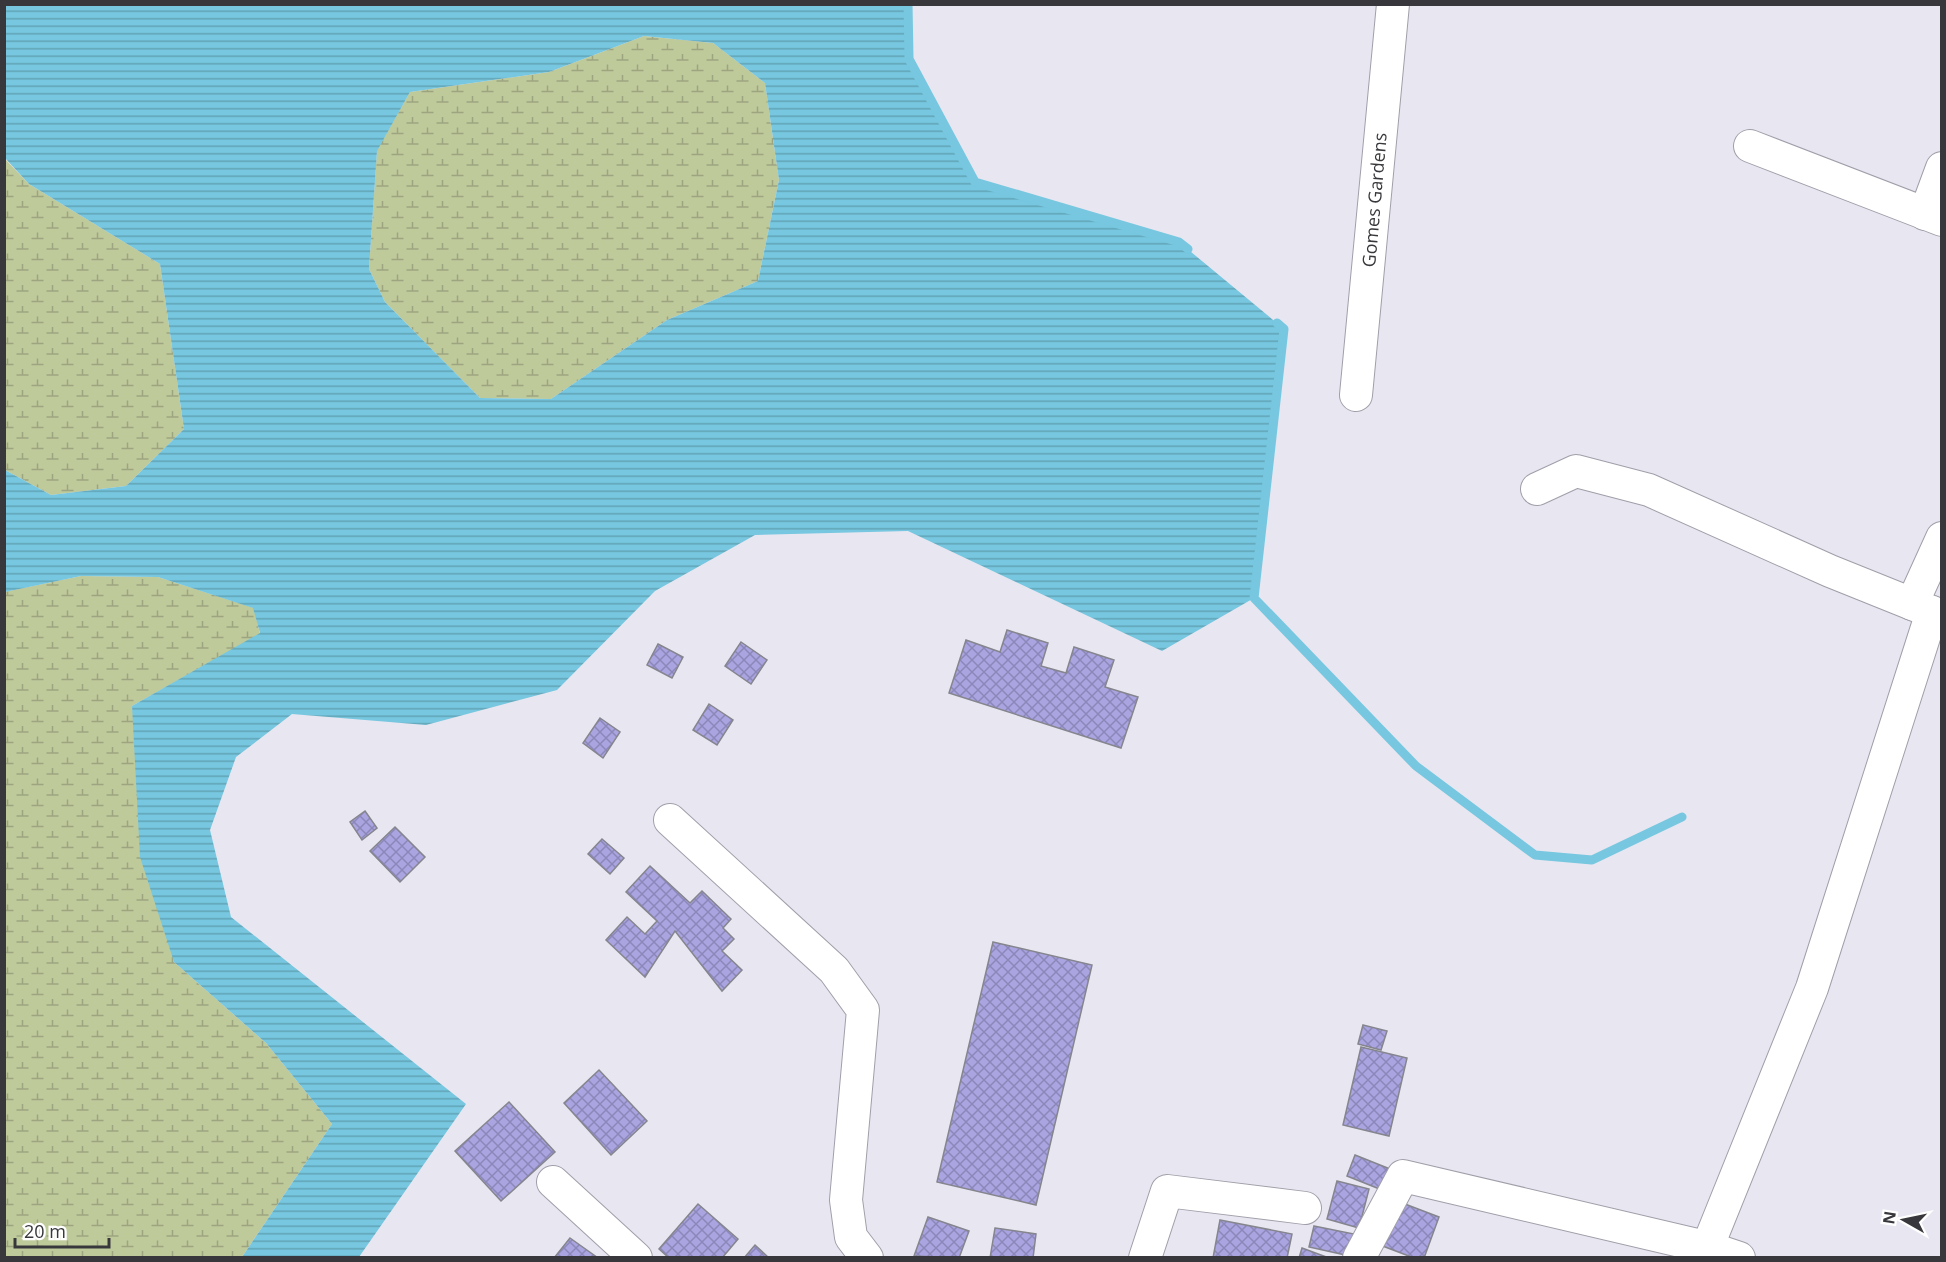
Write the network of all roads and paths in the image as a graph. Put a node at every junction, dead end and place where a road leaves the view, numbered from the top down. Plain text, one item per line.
1 (1393, 4) edge
2 (1750, 146) dead end
3 (1941, 168) edge
4 (1933, 217) edge
5 (1356, 395) dead end
6 (1537, 489) dead end
7 (1941, 537) edge
8 (1928, 611) edge
9 (670, 820) dead end
10 (553, 1182) dead end
11 (1305, 1208) dead end
12 (1704, 1252) edge
13 (636, 1257) edge
14 (867, 1257) edge
15 (1145, 1257) edge
16 (1359, 1257) edge
17 (1739, 1257) edge

1 - 5 street, Gomes Gardens
2 - 4 street
3 - 4 street
6 - 8 street
7 - 8 street
8 - 12 street
9 - 14 street
10 - 13 street
11 - 15 street
12 - 16 street
12 - 17 street

